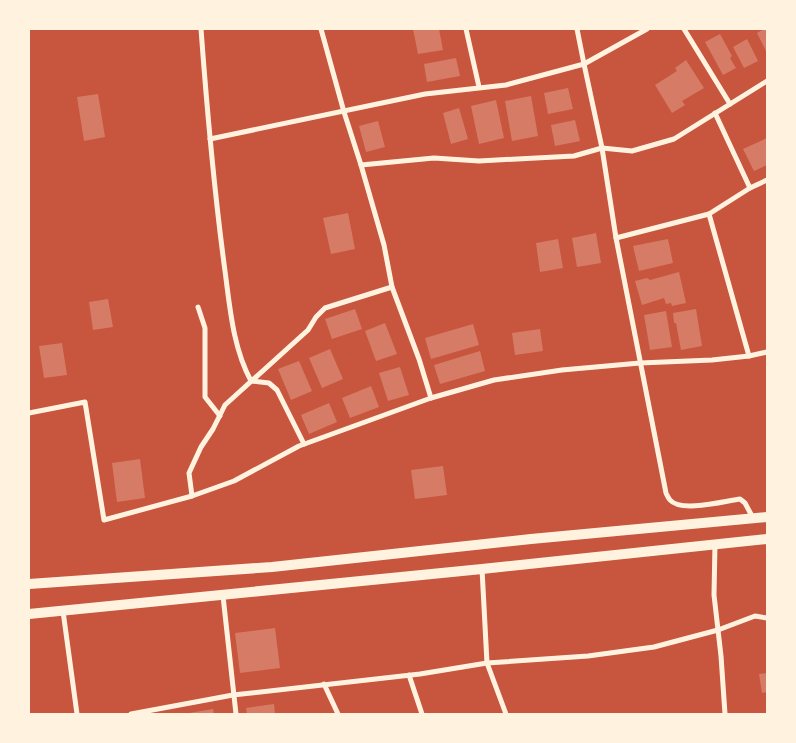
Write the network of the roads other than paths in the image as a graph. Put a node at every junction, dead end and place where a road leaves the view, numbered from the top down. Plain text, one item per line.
1 (201, 29) edge
2 (321, 29) edge
3 (466, 29) edge
4 (577, 29) edge
5 (647, 29) edge
6 (684, 29) edge
7 (584, 64) junction
8 (767, 81) edge
9 (478, 87) junction
10 (730, 104) junction
11 (344, 112) junction
12 (715, 113) junction
13 (210, 139) junction
14 (602, 148) junction
15 (361, 165) junction
16 (767, 180) edge
17 (750, 188) junction
18 (709, 214) junction
19 (616, 238) junction
20 (392, 288) junction
21 (198, 307) dead end
22 (767, 352) edge
23 (749, 356) junction
24 (640, 363) junction
25 (250, 381) junction
26 (431, 398) junction
27 (29, 413) edge
28 (220, 416) junction
29 (304, 444) junction
30 (192, 496) junction
31 (767, 517) edge
32 (753, 518) junction
33 (767, 538) edge
34 (715, 544) junction
35 (482, 570) junction
36 (29, 584) edge
37 (223, 596) junction
38 (62, 609) junction
39 (29, 614) edge
40 (767, 618) edge
41 (718, 630) junction
42 (487, 663) junction
43 (408, 675) junction
44 (324, 684) junction
45 (233, 695) junction
46 (77, 714) edge
47 (130, 714) edge
48 (236, 714) edge
49 (338, 714) edge
50 (422, 714) edge
51 (506, 714) edge
52 (725, 714) edge

1 - 13 street
2 - 11 street
3 - 9 street
4 - 7 street
5 - 7 street
6 - 10 street
7 - 9 street
7 - 14 street
8 - 10 street
9 - 11 street
10 - 12 street
11 - 13 street
11 - 15 street
12 - 14 street
12 - 17 street
13 - 25 street
14 - 15 street
14 - 19 street
15 - 20 street
16 - 17 street
17 - 18 street
18 - 19 street
18 - 23 street
19 - 24 street
20 - 25 street
20 - 26 street
21 - 28 street
22 - 23 street
23 - 24 street
24 - 26 street
24 - 32 street
25 - 28 street
25 - 29 street
26 - 29 street
27 - 30 street
28 - 30 street
29 - 30 street
31 - 32 highway
32 - 36 highway
33 - 34 highway
34 - 35 highway
34 - 41 street
35 - 37 highway
35 - 42 street
37 - 38 highway
37 - 45 street
38 - 39 highway
38 - 46 street
40 - 41 street
41 - 42 street
41 - 52 street
42 - 43 street
42 - 51 street
43 - 44 street
43 - 50 street
44 - 45 street
44 - 49 street
45 - 47 street
45 - 48 street

